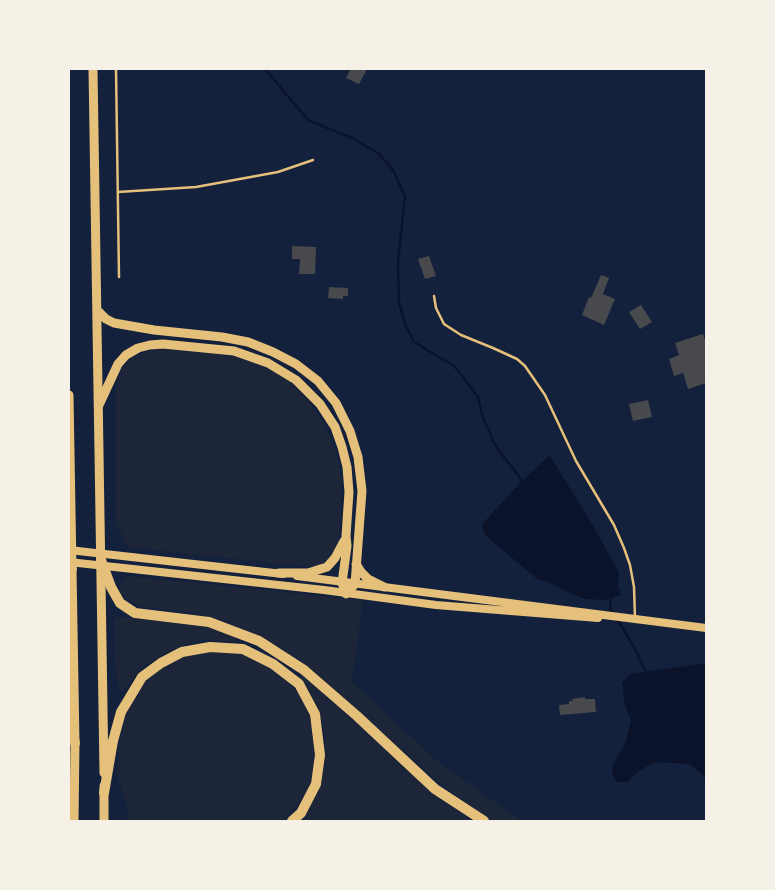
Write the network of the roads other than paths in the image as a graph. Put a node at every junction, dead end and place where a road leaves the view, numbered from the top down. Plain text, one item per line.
1 (93, 69) edge
2 (116, 69) edge
3 (313, 160) dead end
4 (118, 192) junction
5 (119, 277) dead end
6 (434, 296) dead end
7 (97, 310) junction
8 (69, 397) edge
9 (99, 405) junction
10 (346, 536) junction
11 (69, 550) edge
12 (101, 560) junction
13 (356, 563) junction
14 (70, 569) edge
15 (279, 574) junction
16 (342, 583) junction
17 (355, 584) junction
18 (384, 588) junction
19 (346, 594) junction
20 (635, 620) junction
21 (706, 628) edge
22 (69, 722) edge
23 (74, 742) junction
24 (104, 793) junction
25 (74, 821) edge
26 (104, 821) edge
27 (292, 821) edge
28 (484, 821) edge

1 - 7 highway
2 - 4 lane
3 - 4 lane
4 - 5 lane
6 - 20 lane
7 - 9 highway
7 - 13 highway
8 - 14 highway
9 - 10 highway
9 - 12 highway
10 - 15 highway
10 - 16 highway
11 - 15 main road
12 - 24 highway
12 - 28 highway
13 - 17 highway
13 - 18 highway
14 - 19 main road
14 - 23 highway
15 - 16 main road
16 - 17 main road
16 - 19 highway
17 - 18 main road
17 - 19 highway
18 - 20 main road
19 - 20 main road
20 - 21 main road
22 - 23 highway
23 - 25 highway
24 - 26 highway
24 - 27 highway

